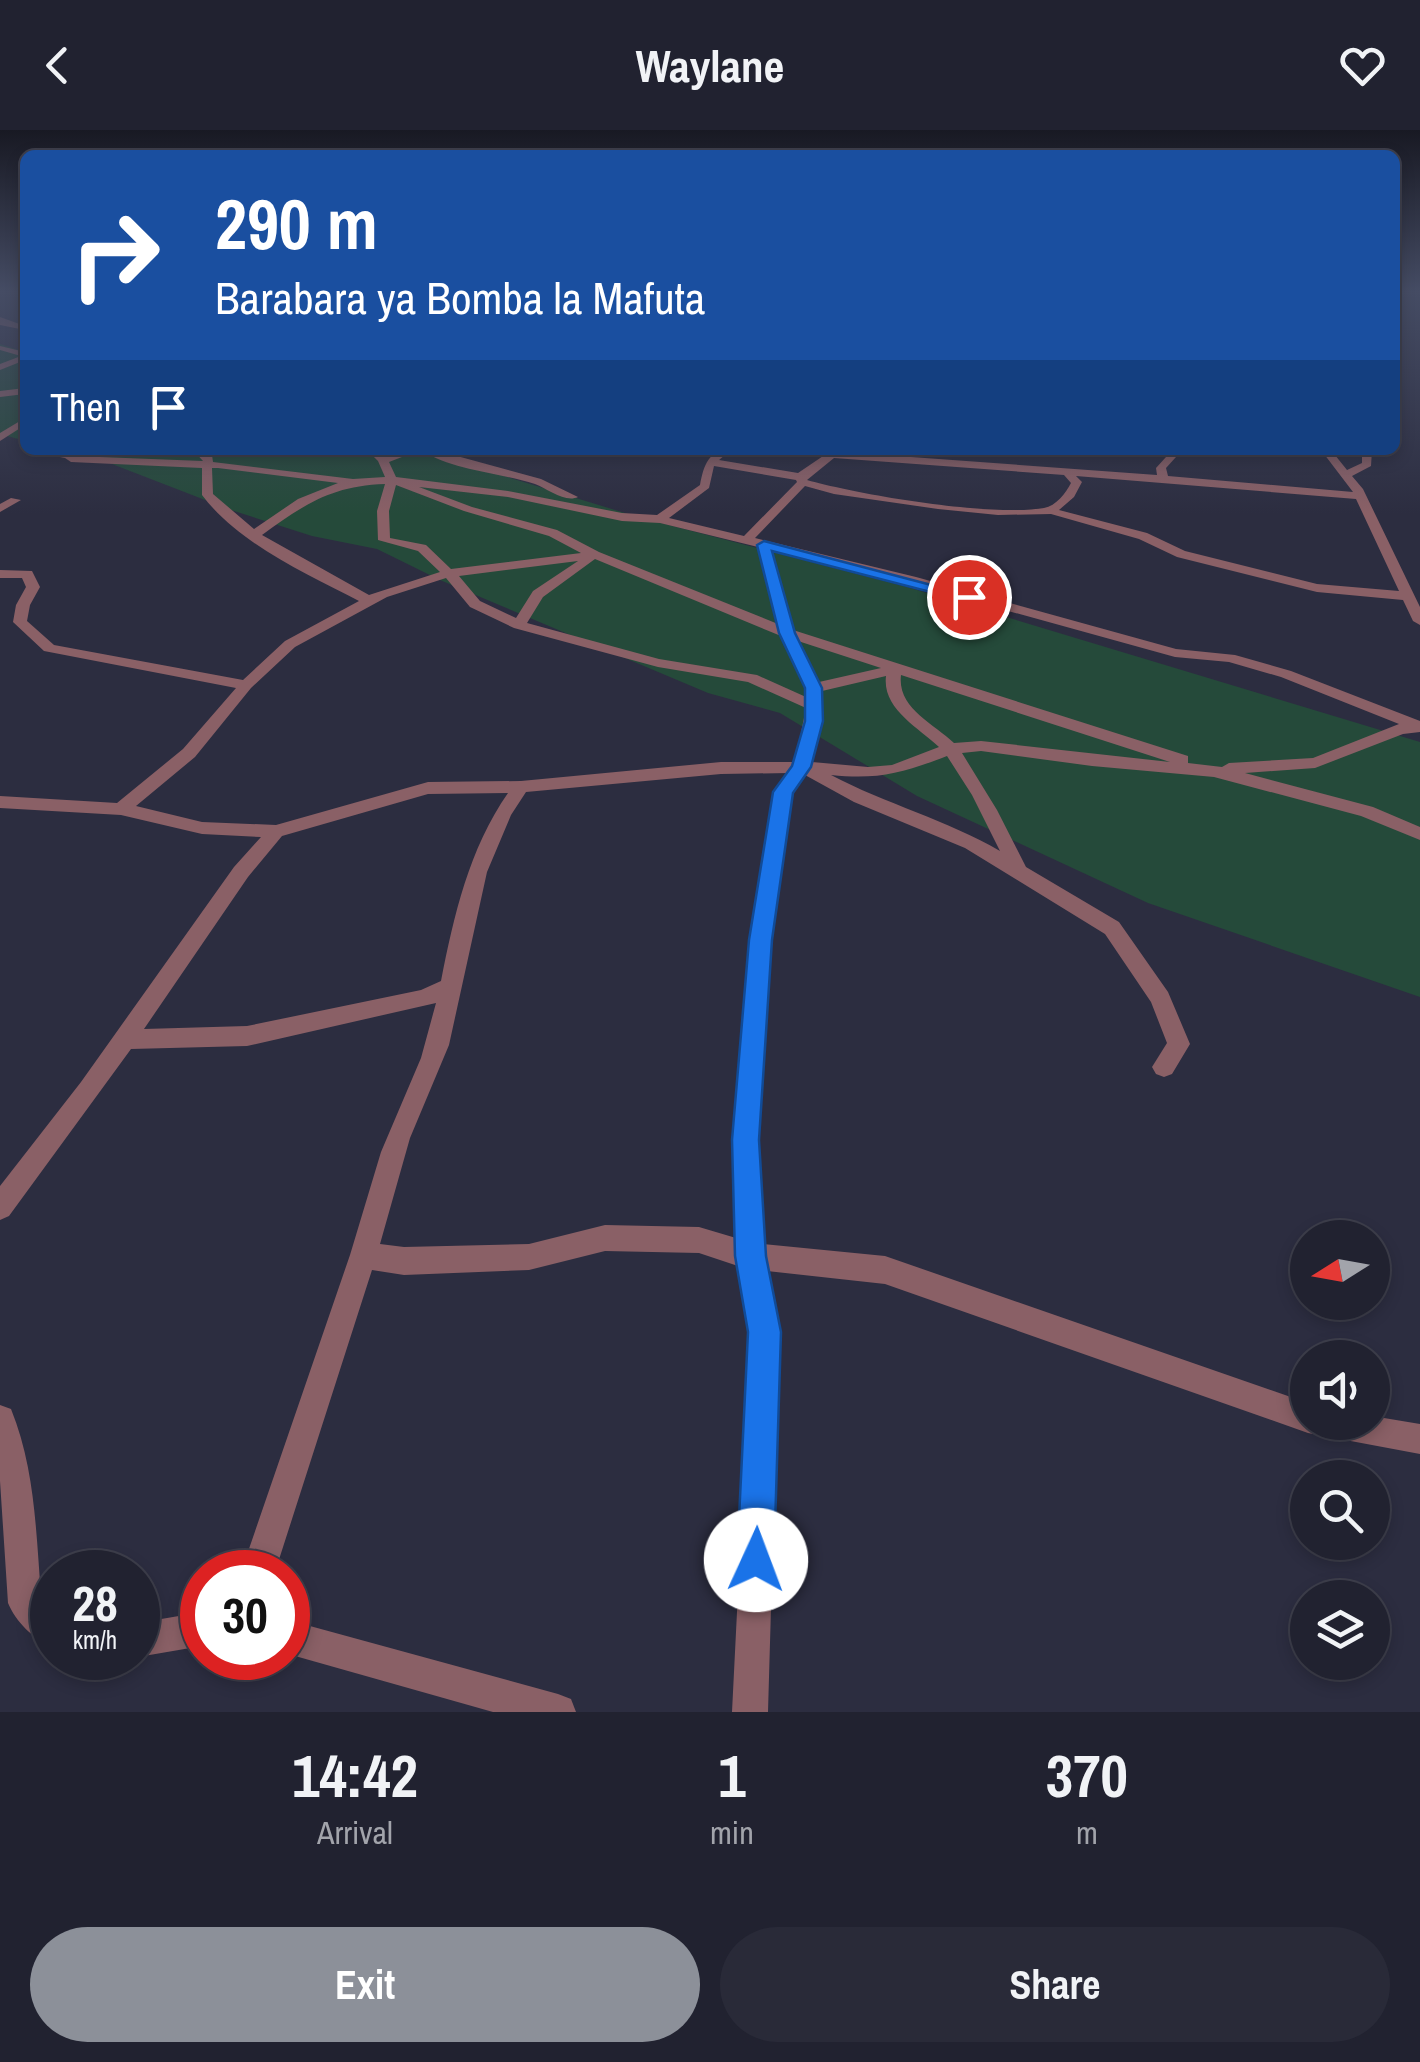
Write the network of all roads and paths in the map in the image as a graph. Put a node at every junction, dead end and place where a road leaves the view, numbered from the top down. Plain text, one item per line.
1 (20, 425) edge
2 (0, 442) edge
3 (74, 455) edge
4 (131, 455) edge
5 (205, 455) edge
6 (378, 455) edge
7 (437, 455) edge
8 (719, 455) edge
9 (834, 455) edge
10 (868, 455) edge
11 (1171, 455) edge
12 (1331, 455) edge
13 (1368, 455) edge
14 (122, 462) junction
15 (710, 462) junction
16 (208, 464) junction
17 (1348, 474) junction
18 (1068, 475) junction
19 (801, 479) junction
20 (1164, 479) junction
21 (392, 480) junction
22 (353, 482) junction
23 (447, 494) junction
24 (1359, 496) junction
25 (16, 500) dead end
26 (585, 507) junction
27 (0, 509) edge
28 (1051, 511) junction
29 (660, 519) junction
30 (256, 533) junction
31 (755, 542) junction
32 (595, 555) junction
33 (0, 574) edge
34 (449, 574) junction
35 (1408, 596) junction
36 (370, 601) junction
37 (1420, 621) edge
38 (519, 625) junction
39 (787, 633) junction
40 (895, 669) junction
41 (246, 685) junction
42 (814, 697) junction
43 (1420, 727) edge
44 (951, 749) junction
45 (802, 767) junction
46 (1214, 771) junction
47 (521, 787) junction
48 (0, 802) edge
49 (120, 808) junction
50 (276, 832) junction
51 (1420, 834) edge
52 (1018, 870) junction
53 (448, 988) junction
54 (124, 1038) junction
55 (1164, 1066) dead end
56 (0, 1207) edge
57 (363, 1255) junction
58 (750, 1256) junction
59 (1290, 1412) edge
60 (0, 1420) edge
61 (1390, 1434) edge
62 (1420, 1439) edge
63 (265, 1550) edge
64 (30, 1608) edge
65 (310, 1643) edge
66 (558, 1712) edge
67 (750, 1712) edge

1 - 2 street
3 - 14 street
4 - 14 street
5 - 16 street
6 - 21 street
7 - 26 street
8 - 15 street
9 - 19 street
10 - 18 street
11 - 20 street
12 - 17 street
13 - 17 street
14 - 16 street
15 - 19 street
15 - 29 street
16 - 22 street
16 - 30 street
17 - 24 street
18 - 20 street
18 - 28 street
19 - 28 street
19 - 31 street
20 - 24 street
21 - 22 street
21 - 23 street
21 - 34 street
22 - 30 street
23 - 26 street
23 - 32 street
24 - 35 street
25 - 27 street
26 - 29 street
28 - 35 street
29 - 31 street
30 - 36 street
31 - 39 street
31 - 43 street
32 - 34 street
32 - 38 street
32 - 39 street
33 - 41 street
34 - 36 street
34 - 38 street
35 - 37 street
36 - 41 street
38 - 42 street
39 - 40 street
39 - 42 street
40 - 42 street
40 - 44 street
40 - 46 street
41 - 49 street
42 - 45 street
43 - 46 street
44 - 45 street
44 - 46 street
44 - 52 street
45 - 47 street
45 - 52 street
45 - 58 street
46 - 51 street
47 - 50 street
47 - 53 street
48 - 49 street
49 - 50 street
50 - 54 street
52 - 55 street
53 - 54 street
53 - 57 street
54 - 56 street
57 - 58 street
57 - 63 street
58 - 59 street
58 - 67 street
60 - 64 street
61 - 62 street
65 - 66 street

